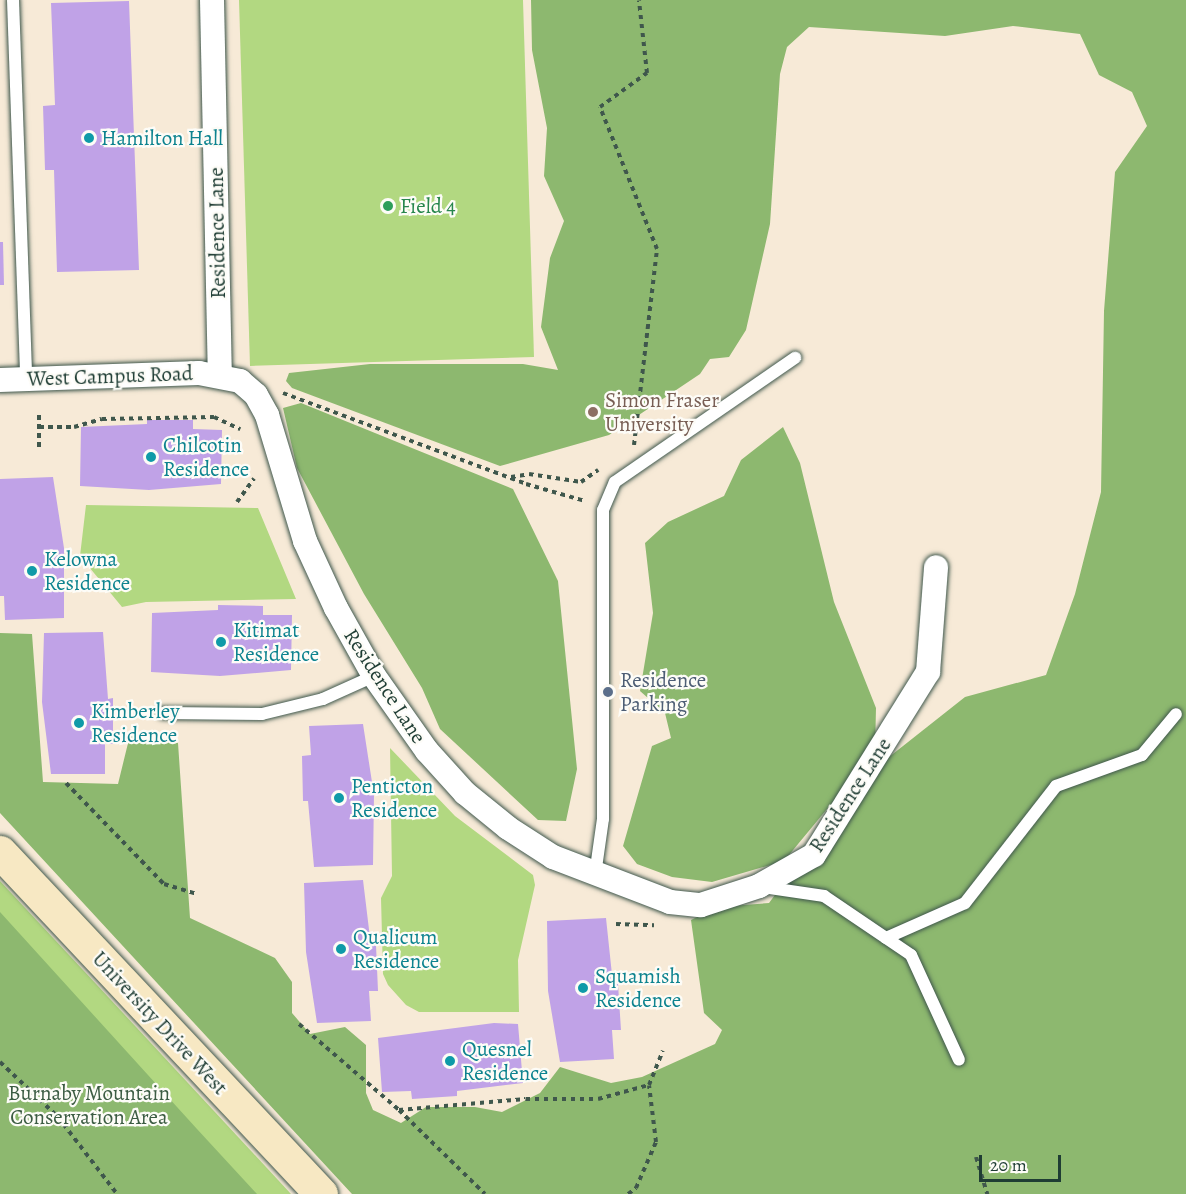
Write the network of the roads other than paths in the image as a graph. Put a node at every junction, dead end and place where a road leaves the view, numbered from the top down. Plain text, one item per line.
1 (13, 0) edge
2 (212, 0) edge
3 (795, 358) dead end
4 (220, 374) junction
5 (0, 380) edge
6 (26, 380) junction
7 (936, 567) dead end
8 (374, 676) junction
9 (163, 713) dead end
10 (1176, 714) dead end
11 (0, 852) edge
12 (595, 875) junction
13 (759, 886) junction
14 (886, 938) junction
15 (959, 1060) dead end
16 (321, 1194) edge

1 - 6 lane
2 - 4 street, Residence Lane
3 - 12 lane
4 - 6 street, West Campus Road
4 - 8 street, Residence Lane
5 - 6 street, West Campus Road
7 - 13 street, Residence Lane
8 - 9 lane
8 - 12 street, Residence Lane
10 - 14 lane
11 - 16 street, University Drive West
12 - 13 street, Residence Lane
13 - 14 lane
14 - 15 lane

